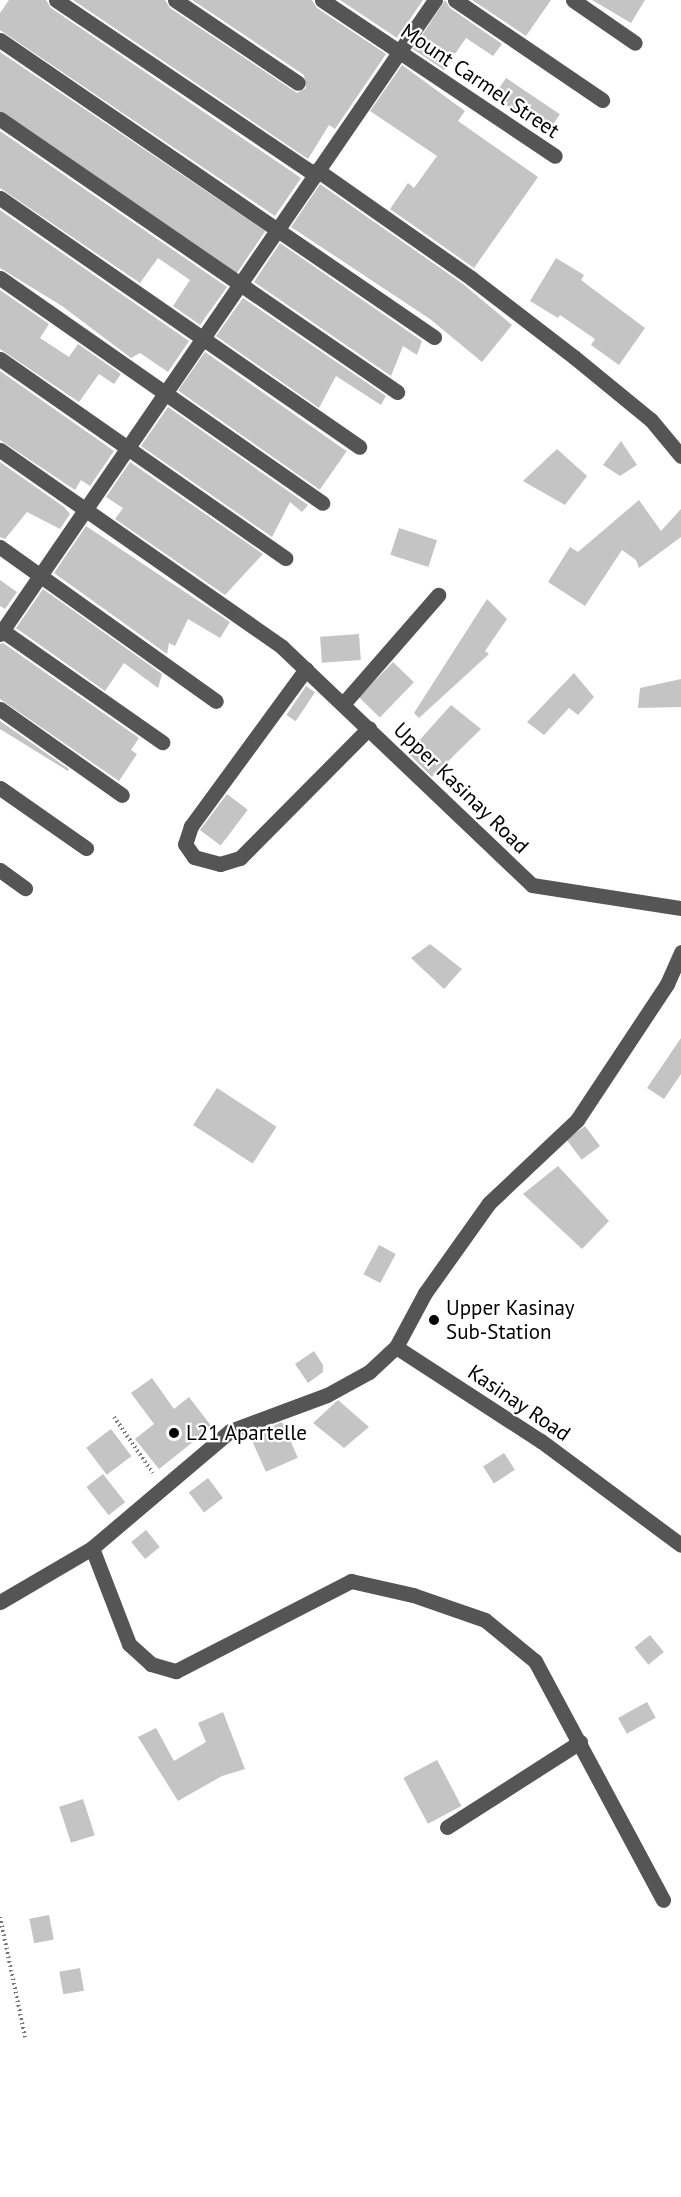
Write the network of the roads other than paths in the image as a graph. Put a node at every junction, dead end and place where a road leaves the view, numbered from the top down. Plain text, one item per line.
1 (56, 0) edge
2 (175, 0) edge
3 (322, 0) edge
4 (435, 0) edge
5 (455, 0) edge
6 (573, 0) edge
7 (0, 40) edge
8 (635, 43) dead end
9 (399, 52) junction
10 (298, 83) dead end
11 (602, 100) dead end
12 (0, 119) edge
13 (555, 156) dead end
14 (316, 172) junction
15 (0, 198) edge
16 (277, 229) junction
17 (0, 278) edge
18 (240, 284) junction
19 (434, 337) dead end
20 (202, 339) junction
21 (0, 358) edge
22 (397, 392) dead end
23 (165, 393) junction
24 (359, 447) dead end
25 (128, 448) junction
26 (0, 450) edge
27 (681, 456) edge
28 (322, 502) dead end
29 (85, 509) junction
30 (0, 547) edge
31 (285, 558) dead end
32 (40, 576) junction
33 (438, 595) dead end
34 (1, 631) edge
35 (306, 669) junction
36 (216, 701) dead end
37 (343, 704) junction
38 (0, 709) edge
39 (369, 728) junction
40 (162, 742) dead end
41 (0, 788) edge
42 (122, 795) dead end
43 (86, 848) dead end
44 (0, 870) edge
45 (25, 888) dead end
46 (681, 908) edge
47 (681, 952) edge
48 (396, 1347) junction
49 (681, 1545) edge
50 (92, 1548) junction
51 (0, 1602) edge
52 (579, 1742) junction
53 (447, 1827) dead end
54 (663, 1899) dead end

1 - 14 street
2 - 10 street
3 - 9 street, Mount Carmel Street
4 - 9 street
5 - 11 street
6 - 8 street
7 - 16 street
9 - 13 street, Mount Carmel Street
9 - 14 street
12 - 18 street
14 - 16 street
14 - 27 street
15 - 20 street
16 - 18 street
16 - 19 street
17 - 23 street
18 - 20 street
18 - 22 street
20 - 23 street
20 - 24 street
21 - 25 street
23 - 25 street
23 - 28 street
25 - 29 street
25 - 31 street
26 - 29 street, Upper Kasinay Road
29 - 32 street
29 - 35 street, Upper Kasinay Road
30 - 32 street
32 - 34 street
32 - 36 street
33 - 37 street
34 - 40 street
35 - 37 street, Upper Kasinay Road
35 - 39 street
37 - 39 street, Upper Kasinay Road
38 - 42 street
39 - 46 street, Upper Kasinay Road
41 - 43 street
44 - 45 street
47 - 48 street
48 - 49 street, Kasinay Road
48 - 50 street
50 - 51 street
50 - 52 street
52 - 53 street
52 - 54 street

